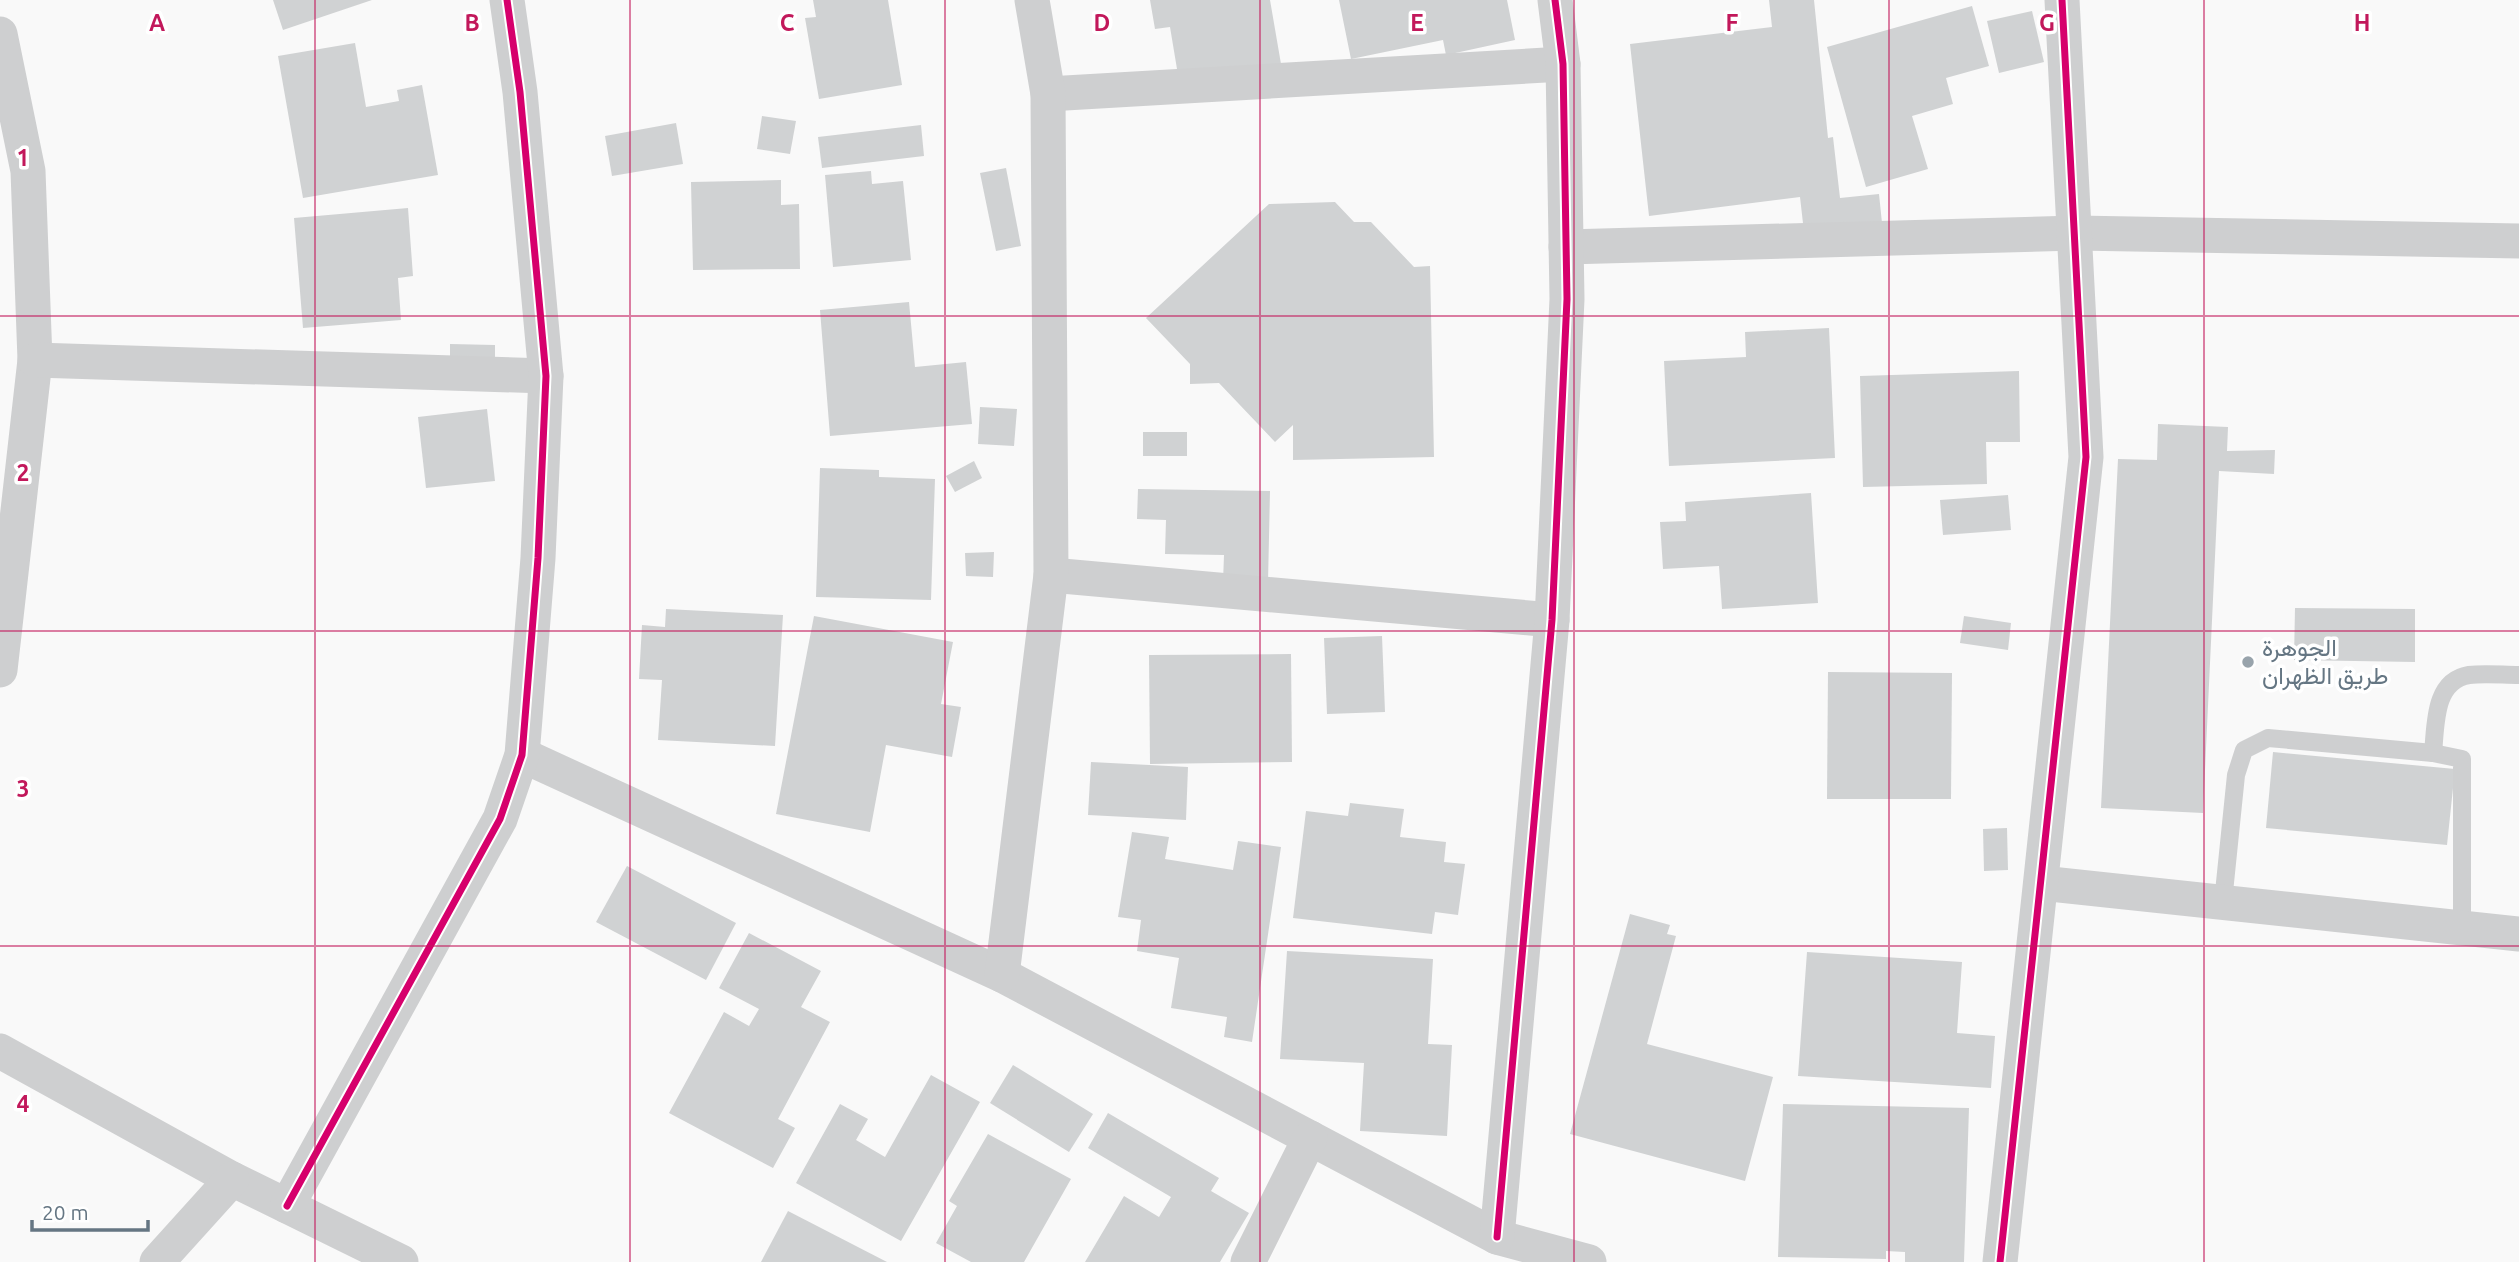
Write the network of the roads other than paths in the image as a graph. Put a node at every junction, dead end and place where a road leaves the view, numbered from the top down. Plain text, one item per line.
1 (507, 0) edge
2 (1032, 0) edge
3 (1555, 0) edge
4 (2062, 0) edge
5 (0, 34) edge
6 (1563, 64) junction
7 (1048, 94) junction
8 (14, 173) edge
9 (2076, 233) junction
10 (2519, 241) edge
11 (1566, 247) junction
12 (35, 360) junction
13 (546, 376) junction
14 (5, 561) edge
15 (1051, 575) junction
16 (1552, 620) junction
17 (0, 670) edge
18 (2519, 675) edge
19 (2433, 753) junction
20 (522, 755) junction
21 (2040, 883) junction
22 (2223, 902) junction
23 (2462, 928) junction
24 (2519, 934) edge
25 (1002, 975) junction
26 (0, 1051) edge
27 (1310, 1138) junction
28 (232, 1179) junction
29 (287, 1206) junction
30 (1497, 1237) junction
31 (158, 1262) edge
32 (401, 1262) edge
33 (1248, 1262) edge
34 (1589, 1262) edge
35 (2000, 1262) edge

1 - 13 street
2 - 7 street
3 - 6 street
4 - 9 street
5 - 8 street
6 - 7 street
6 - 11 street
7 - 15 street
8 - 12 street
9 - 10 street
9 - 11 street
9 - 21 street
11 - 16 street
12 - 13 street
12 - 14 street
13 - 20 street
14 - 17 street
15 - 16 street
15 - 25 street
16 - 30 street
18 - 19 lane
19 - 22 lane
19 - 23 lane
20 - 25 street
20 - 29 street
21 - 22 street
21 - 35 street
22 - 23 street
23 - 24 street
25 - 27 street
26 - 28 street
27 - 30 street
27 - 33 street
28 - 29 street
28 - 31 street
29 - 32 street
30 - 34 street

